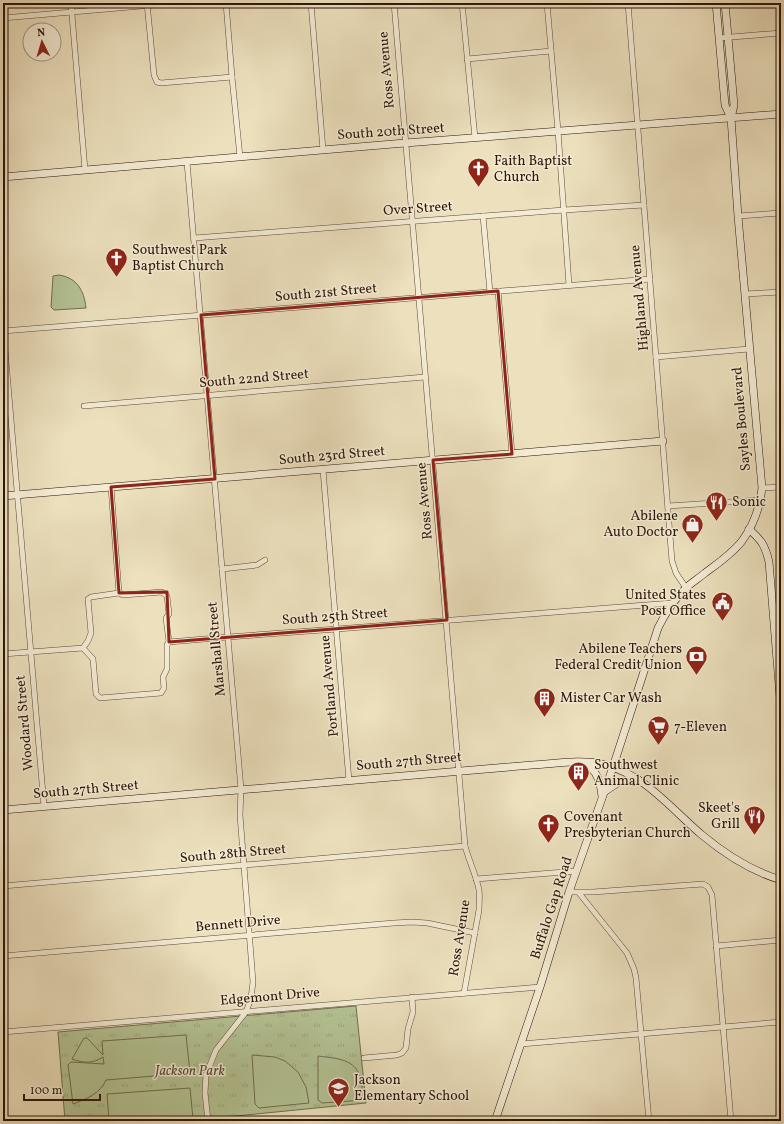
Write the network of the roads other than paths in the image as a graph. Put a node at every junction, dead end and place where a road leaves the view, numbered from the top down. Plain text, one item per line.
1 (71, 3) edge
2 (176, 3) edge
3 (226, 3) edge
4 (311, 3) edge
5 (394, 3) edge
6 (462, 3) edge
7 (547, 3) edge
8 (628, 3) edge
9 (716, 3) edge
10 (726, 3) edge
11 (147, 4) edge
12 (72, 12) junction
13 (3, 18) edge
14 (781, 33) edge
15 (719, 38) junction
16 (728, 38) junction
17 (551, 51) junction
18 (467, 59) junction
19 (232, 77) junction
20 (781, 114) edge
21 (731, 118) junction
22 (638, 125) junction
23 (558, 131) junction
24 (475, 138) junction
25 (405, 143) junction
26 (323, 150) junction
27 (240, 157) junction
28 (187, 162) junction
29 (85, 170) junction
30 (3, 177) edge
31 (644, 205) junction
32 (564, 210) junction
33 (781, 213) edge
34 (483, 216) junction
35 (738, 216) junction
36 (412, 222) junction
37 (194, 238) junction
38 (650, 279) junction
39 (569, 285) junction
40 (498, 291) junction
41 (490, 292) junction
42 (781, 292) edge
43 (745, 294) junction
44 (420, 298) junction
45 (201, 315) junction
46 (3, 326) edge
47 (3, 331) edge
48 (749, 349) junction
49 (656, 357) junction
50 (425, 377) junction
51 (208, 395) junction
52 (84, 406) dead end
53 (663, 441) junction
54 (512, 454) junction
55 (433, 460) junction
56 (323, 470) junction
57 (215, 479) junction
58 (781, 486) edge
59 (111, 487) junction
60 (762, 488) junction
61 (17, 495) junction
62 (3, 496) edge
63 (760, 500) junction
64 (668, 506) junction
65 (749, 529) junction
66 (265, 560) dead end
67 (222, 569) junction
68 (686, 588) junction
69 (118, 593) junction
70 (672, 603) junction
71 (447, 620) junction
72 (337, 629) junction
73 (228, 636) junction
74 (169, 642) junction
75 (83, 648) junction
76 (31, 652) junction
77 (3, 654) edge
78 (781, 709) edge
79 (579, 762) junction
80 (613, 767) junction
81 (459, 771) junction
82 (638, 780) junction
83 (349, 781) junction
84 (241, 789) junction
85 (603, 796) junction
86 (44, 806) junction
87 (3, 810) edge
88 (465, 846) junction
89 (244, 864) junction
90 (577, 871) junction
91 (476, 879) junction
92 (781, 880) edge
93 (3, 886) edge
94 (569, 892) junction
95 (579, 893) junction
96 (475, 933) junction
97 (250, 935) junction
98 (781, 940) edge
99 (716, 946) junction
100 (3, 956) edge
101 (540, 987) junction
102 (464, 993) junction
103 (412, 997) junction
104 (246, 1012) junction
105 (781, 1022) edge
106 (723, 1028) junction
107 (3, 1032) edge
108 (642, 1034) junction
109 (521, 1044) junction
110 (364, 1058) dead end
111 (498, 1120) edge
112 (208, 1121) edge
113 (551, 1121) edge
114 (554, 1121) edge
115 (649, 1121) edge
116 (731, 1121) edge

1 - 12 street
2 - 11 street
3 - 19 street
4 - 26 street
5 - 25 street, Ross Avenue
6 - 18 street
7 - 17 street
8 - 22 street, Highland Avenue
9 - 15 main road, Sayles Boulevard
10 - 16 main road, Sayles Boulevard
11 - 12 street
11 - 19 street
12 - 13 street
12 - 29 street
14 - 16 street
15 - 16 street
15 - 21 main road, Sayles Boulevard
16 - 21 main road, Sayles Boulevard
17 - 18 street
17 - 23 street
18 - 24 street
19 - 27 street
20 - 21 main road, South 20th Street
21 - 22 main road, South 20th Street
21 - 35 main road, Sayles Boulevard
22 - 23 main road, South 20th Street
22 - 31 street, Highland Avenue
23 - 24 main road, South 20th Street
23 - 32 street
24 - 25 main road, South 20th Street
25 - 26 main road, South 20th Street
25 - 36 street, Ross Avenue
26 - 27 main road, South 20th Street
27 - 28 main road, South 20th Street
28 - 29 main road, South 20th Street
28 - 37 street, Marshall Street
29 - 30 main road, South 20th Street
31 - 32 street, Over Street
31 - 38 street, Highland Avenue
32 - 34 street, Over Street
32 - 39 street
33 - 35 street
34 - 36 street, Over Street
34 - 41 street
35 - 43 main road, Sayles Boulevard
36 - 37 street, Over Street
36 - 44 street, Ross Avenue
37 - 45 street, Marshall Street
38 - 39 street, South 21st Street
38 - 49 street, Highland Avenue
39 - 40 street, South 21st Street
40 - 41 street, South 21st Street
40 - 54 street
41 - 44 street, South 21st Street
42 - 43 street
43 - 48 main road, Sayles Boulevard
44 - 45 street, South 21st Street
44 - 50 street, Ross Avenue
45 - 47 street, South 21st Street
45 - 51 street, Marshall Street
46 - 47 street, Woodard Street
47 - 61 street, Woodard Street
48 - 49 street
48 - 60 main road, Sayles Boulevard
49 - 53 street, Highland Avenue
50 - 51 street, South 22nd Street
50 - 55 street, Ross Avenue
51 - 52 street, South 22nd Street
51 - 57 street, Marshall Street
53 - 54 main road, South 23rd Street
53 - 64 street, Highland Avenue
54 - 55 main road, South 23rd Street
55 - 56 main road, South 23rd Street
55 - 71 street, Ross Avenue
56 - 57 main road, South 23rd Street
56 - 72 street, Portland Avenue
57 - 59 main road, South 23rd Street
57 - 67 street, Marshall Street
58 - 60 street
59 - 61 main road, South 23rd Street
59 - 69 street
60 - 63 main road, Sayles Boulevard
61 - 62 main road, South 23rd Street
61 - 76 street, Woodard Street
63 - 64 street
63 - 65 main road, Sayles Boulevard
64 - 68 street, Highland Avenue
65 - 68 main road, Buffalo Gap Road
65 - 78 main road
66 - 67 street
67 - 73 street, Marshall Street
68 - 70 main road, Buffalo Gap Road
69 - 74 street
69 - 75 street
70 - 71 street, South 25th Street
70 - 80 main road, Buffalo Gap Road
71 - 72 street, South 25th Street
71 - 81 street, Ross Avenue
72 - 73 street, South 25th Street
72 - 83 street, Portland Avenue
73 - 74 street, South 25th Street
73 - 84 street, Marshall Street
74 - 75 street
75 - 76 street
76 - 77 street
76 - 86 street, Woodard Street
79 - 80 main road, South 27th Street
79 - 81 main road, South 27th Street
79 - 85 main road
80 - 82 main road, South 27th Street
80 - 85 main road, Buffalo Gap Road
81 - 83 main road, South 27th Street
81 - 88 street, Ross Avenue
82 - 85 main road
82 - 92 main road, South 27th Street
83 - 84 main road, South 27th Street
84 - 86 main road, South 27th Street
84 - 89 street, Marshall Street
85 - 90 main road, Buffalo Gap Road
86 - 87 main road, South 27th Street
88 - 89 street, South 28th Street
88 - 91 street, Ross Avenue
89 - 93 street, South 28th Street
89 - 97 street, Marshall Street
90 - 91 street
90 - 94 main road, Buffalo Gap Road
91 - 96 street, Ross Avenue
94 - 95 street
94 - 101 main road, Buffalo Gap Road
95 - 99 street
95 - 108 street
96 - 97 street, Bennett Drive
96 - 102 street, Ross Avenue
97 - 100 street, Bennett Drive
97 - 104 street, Marshall Street
98 - 99 street
99 - 106 street
101 - 102 street, Edgemont Drive
101 - 109 main road, Buffalo Gap Road
102 - 103 street, Edgemont Drive
103 - 104 street, Edgemont Drive
103 - 110 street
104 - 107 street, Edgemont Drive
104 - 112 street, Marshall Street
105 - 106 street
106 - 108 street
106 - 116 street
108 - 109 street
108 - 115 street
109 - 111 main road, Buffalo Gap Road
113 - 114 street

